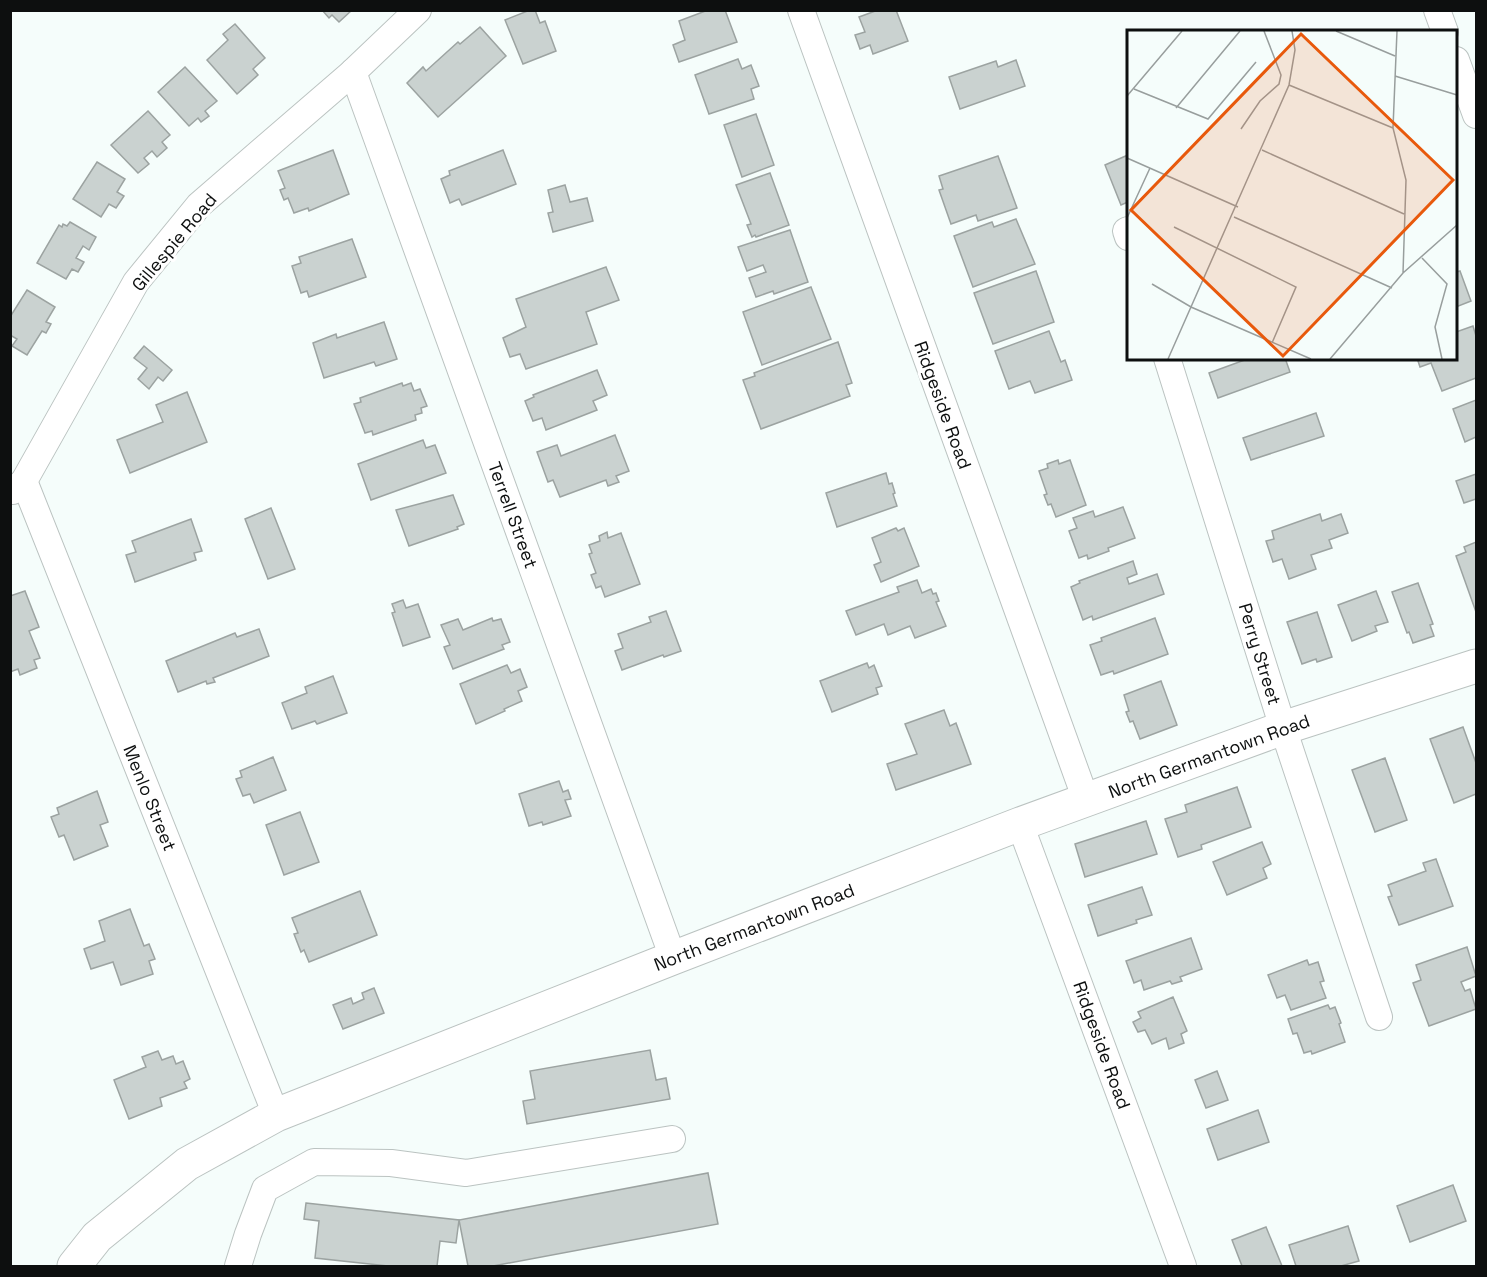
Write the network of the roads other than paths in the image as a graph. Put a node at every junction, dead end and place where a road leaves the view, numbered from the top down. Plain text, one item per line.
1 (418, 10) edge
2 (801, 10) edge
3 (1437, 10) edge
4 (1443, 30) edge
5 (1457, 68) edge
6 (353, 72) junction
7 (1468, 111) edge
8 (1168, 360) edge
9 (17, 487) edge
10 (1476, 666) edge
11 (1283, 728) junction
12 (1086, 800) junction
13 (1020, 824) junction
14 (673, 958) junction
15 (1379, 1017) dead end
16 (276, 1114) junction
17 (672, 1139) dead end
18 (74, 1266) edge
19 (238, 1266) edge
20 (1183, 1266) edge

1 - 6 street, Gillespie Road
2 - 12 street, Ridgeside Road
3 - 4 street
5 - 7 street
6 - 9 street, Gillespie Road
6 - 14 street, Terrell Street
8 - 11 street, Perry Street
9 - 16 street, Menlo Street
10 - 11 main road, North Germantown Road
11 - 12 main road, North Germantown Road
11 - 15 street, Perry Street
12 - 13 main road, North Germantown Road
13 - 14 main road, North Germantown Road
13 - 20 street, Ridgeside Road
14 - 16 main road, North Germantown Road
16 - 18 main road, North Germantown Road
17 - 19 street

